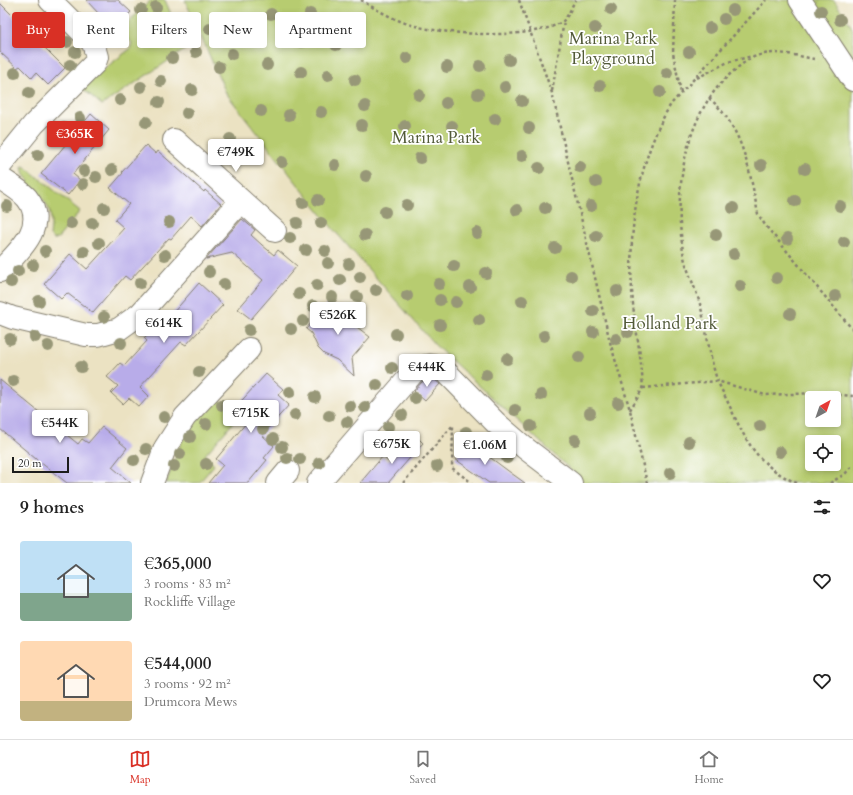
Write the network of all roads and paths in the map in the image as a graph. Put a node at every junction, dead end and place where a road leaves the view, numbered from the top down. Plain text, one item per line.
1 (50, 0) edge
2 (361, 0) edge
3 (519, 0) edge
4 (575, 0) edge
5 (675, 0) edge
6 (766, 0) edge
7 (800, 0) edge
8 (564, 21) junction
9 (531, 32) junction
10 (764, 54) junction
11 (848, 72) edge
12 (693, 80) junction
13 (552, 93) junction
14 (681, 94) junction
15 (709, 98) junction
16 (174, 140) dead end
17 (0, 166) edge
18 (0, 178) edge
19 (241, 201) junction
20 (275, 231) dead end
21 (0, 271) edge
22 (0, 313) edge
23 (853, 330) edge
24 (249, 349) dead end
25 (718, 381) junction
26 (642, 388) junction
27 (853, 396) edge
28 (630, 410) junction
29 (853, 466) edge
30 (152, 483) edge
31 (318, 483) edge
32 (403, 483) edge
33 (472, 483) edge
34 (571, 483) edge
35 (647, 483) edge
36 (798, 483) edge
37 (830, 483) edge

1 - 17 street
2 - 9 path
3 - 9 path
4 - 8 path
5 - 14 path
6 - 12 path
7 - 11 street
8 - 9 path
8 - 13 path
9 - 13 path
10 - 11 path
10 - 12 path
10 - 15 path
12 - 14 path
13 - 28 path
14 - 26 path
15 - 23 path
15 - 25 path
16 - 19 street
18 - 21 street
19 - 20 street
19 - 22 street
24 - 30 street
25 - 26 path
25 - 27 path
25 - 36 path
26 - 28 path
28 - 35 path
29 - 37 path
31 - 34 street
32 - 33 path

